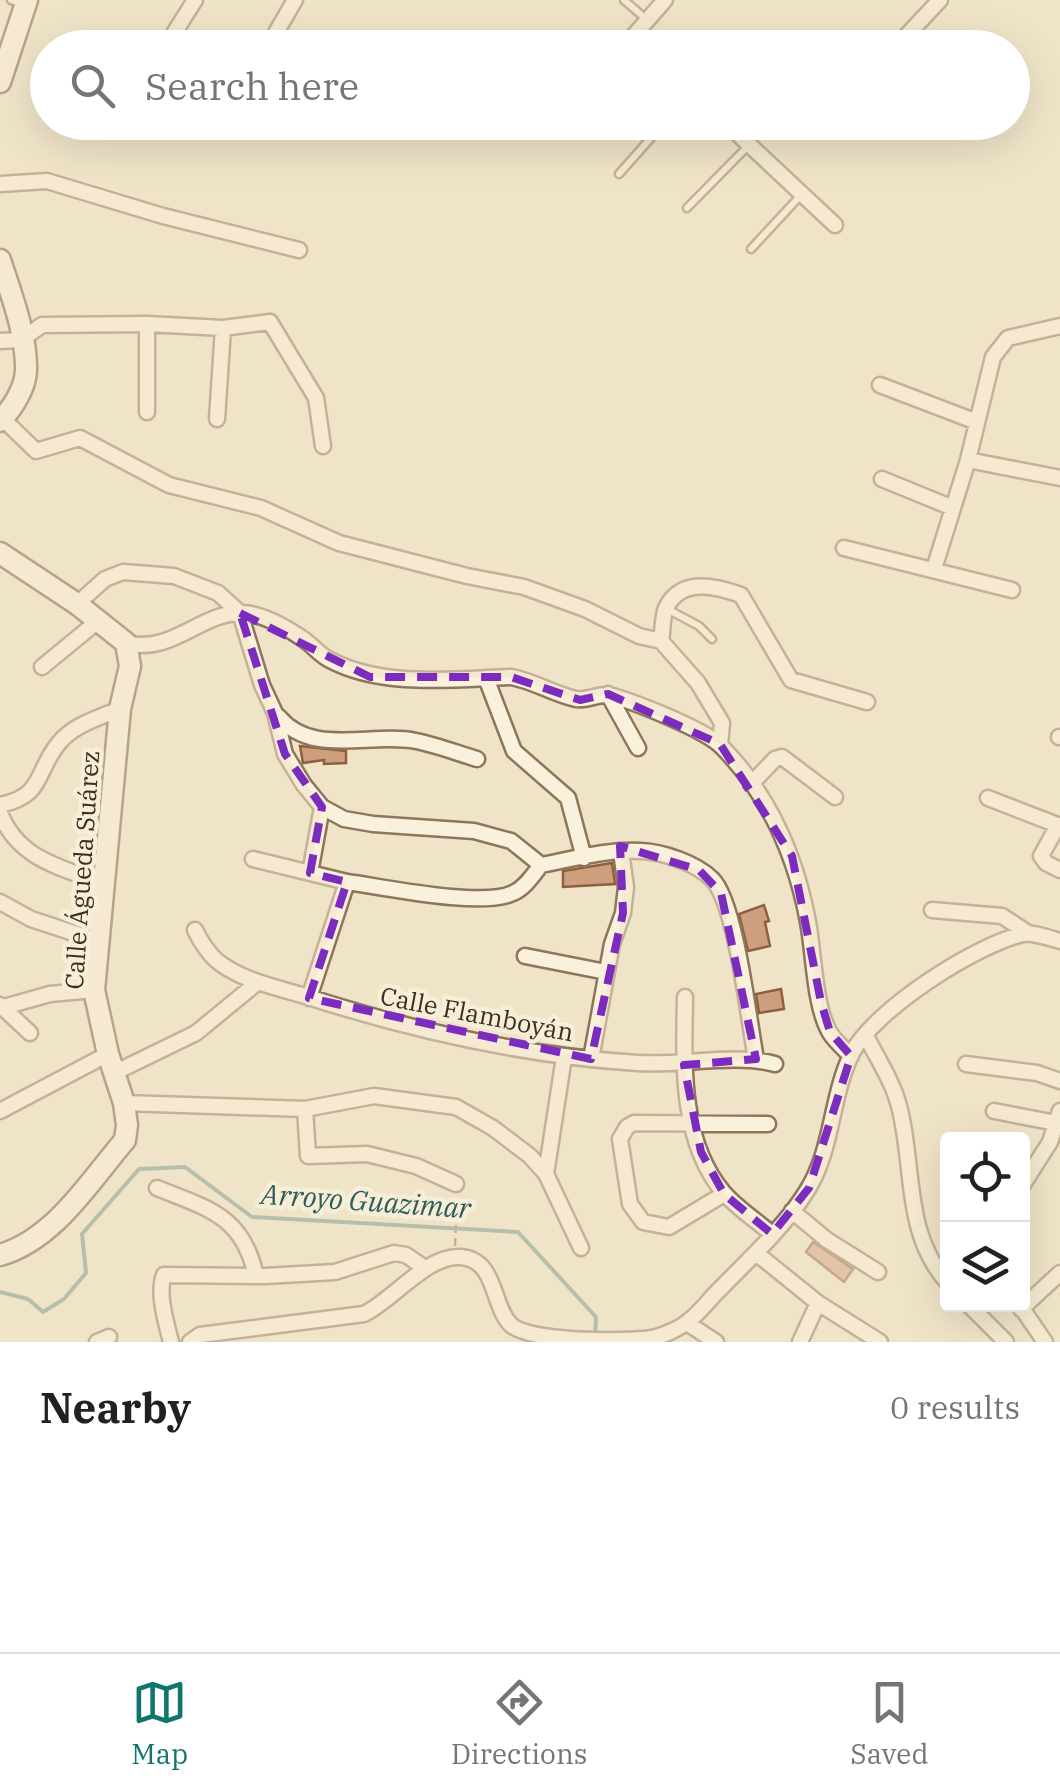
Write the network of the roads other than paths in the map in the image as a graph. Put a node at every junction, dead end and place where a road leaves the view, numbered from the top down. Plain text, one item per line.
1 (196, 0) edge
2 (295, 0) edge
3 (624, 0) edge
4 (664, 0) edge
5 (940, 0) edge
6 (21, 2) edge
7 (647, 20) junction
8 (176, 30) edge
9 (277, 30) edge
10 (641, 30) edge
11 (915, 30) edge
12 (0, 82) edge
13 (650, 140) edge
14 (744, 140) edge
15 (749, 145) junction
16 (619, 174) dead end
17 (0, 184) edge
18 (801, 194) junction
19 (687, 208) dead end
20 (835, 225) dead end
21 (752, 249) dead end
22 (299, 250) dead end
23 (0, 260) edge
24 (147, 324) junction
25 (1060, 326) edge
26 (223, 328) junction
27 (11, 341) edge
28 (880, 385) dead end
29 (146, 412) dead end
30 (217, 418) dead end
31 (2, 420) edge
32 (978, 422) junction
33 (323, 446) dead end
34 (968, 460) junction
35 (882, 478) dead end
36 (1060, 478) edge
37 (953, 508) junction
38 (844, 548) dead end
39 (0, 553) edge
40 (934, 569) junction
41 (1012, 590) dead end
42 (77, 604) junction
43 (666, 609) junction
44 (240, 613) junction
45 (98, 621) junction
46 (712, 640) dead end
47 (662, 641) junction
48 (126, 643) junction
49 (42, 667) dead end
50 (486, 678) junction
51 (608, 694) junction
52 (867, 702) dead end
53 (120, 709) junction
54 (275, 712) junction
55 (720, 744) junction
56 (638, 748) dead end
57 (478, 758) dead end
58 (752, 784) junction
59 (836, 797) dead end
60 (988, 798) dead end
61 (0, 805) edge
62 (322, 807) junction
63 (0, 813) edge
64 (1059, 825) edge
65 (621, 852) junction
66 (584, 858) junction
67 (252, 859) dead end
68 (541, 865) junction
69 (1060, 870) edge
70 (310, 873) junction
71 (347, 882) junction
72 (102, 883) junction
73 (0, 902) edge
74 (932, 910) dead end
75 (195, 930) dead end
76 (1028, 933) junction
77 (1060, 940) edge
78 (98, 941) junction
79 (525, 956) dead end
80 (606, 972) junction
81 (258, 982) junction
82 (94, 990) junction
83 (685, 997) dead end
84 (309, 998) junction
85 (1, 1007) edge
86 (30, 1033) dead end
87 (866, 1036) junction
88 (851, 1056) junction
89 (564, 1057) junction
90 (590, 1059) junction
91 (756, 1059) junction
92 (110, 1064) junction
93 (684, 1064) junction
94 (775, 1064) dead end
95 (966, 1064) dead end
96 (1060, 1081) edge
97 (124, 1103) junction
98 (304, 1109) junction
99 (0, 1111) edge
100 (994, 1111) dead end
101 (1058, 1117) edge
102 (692, 1123) junction
103 (768, 1124) dead end
104 (1055, 1148) edge
105 (546, 1174) junction
106 (1030, 1177) edge
107 (456, 1184) road end
108 (157, 1188) dead end
109 (724, 1194) junction
110 (792, 1211) junction
111 (772, 1234) junction
112 (582, 1248) dead end
113 (756, 1253) junction
114 (0, 1255) edge
115 (425, 1268) junction
116 (878, 1272) dead end
117 (940, 1272) edge
118 (1060, 1273) edge
119 (256, 1276) junction
120 (1030, 1298) edge
121 (818, 1303) junction
122 (975, 1312) edge
123 (1024, 1312) edge
124 (687, 1323) junction
125 (1000, 1341) edge
126 (171, 1342) edge
127 (190, 1342) edge
128 (716, 1342) edge
129 (800, 1342) edge
130 (880, 1342) edge
131 (1045, 1342) edge

1 - 8 street
2 - 9 street
3 - 7 lane
4 - 7 street
5 - 11 street
6 - 12 street
7 - 10 street
13 - 16 lane
14 - 15 street
15 - 18 street
15 - 19 lane
17 - 22 street
18 - 20 street
18 - 21 lane
23 - 27 street
24 - 26 street
24 - 27 street
24 - 29 street
25 - 32 street
26 - 30 street
26 - 33 street
27 - 31 street
28 - 32 street
31 - 47 street
32 - 34 street
34 - 36 street
34 - 37 street
35 - 37 street
37 - 40 street
38 - 40 street
39 - 42 street
40 - 41 street
42 - 44 street
42 - 45 street
43 - 46 lane
43 - 47 street
43 - 52 street
44 - 48 street
44 - 50 street
44 - 54 street
45 - 48 street
45 - 49 street
47 - 55 street
48 - 53 street, Calle Águeda Suárez
50 - 51 street
50 - 66 street
51 - 55 street
51 - 56 street
53 - 61 street
53 - 72 street, Calle Águeda Suárez
54 - 57 street
54 - 62 street
55 - 58 street
58 - 59 street
58 - 88 street
60 - 64 street
62 - 68 street
62 - 70 street
63 - 72 street
64 - 69 street
65 - 66 street
65 - 80 street
65 - 91 street
66 - 68 street
67 - 70 street
68 - 71 street
70 - 71 street
71 - 84 street
72 - 78 street, Calle Águeda Suárez
73 - 78 street
74 - 76 street
75 - 81 street, Calle Flamboyán
76 - 77 street
76 - 87 street
78 - 82 street, Calle Águeda Suárez
79 - 80 street
80 - 90 street
81 - 84 street, Calle Flamboyán
81 - 92 street
82 - 85 street
82 - 92 street, Calle Águeda Suárez
83 - 93 street
84 - 89 street, Calle Flamboyán
85 - 86 street
87 - 88 street
87 - 117 street
88 - 110 street
89 - 90 street, Calle Flamboyán
89 - 105 street
90 - 93 street, Calle Flamboyán
91 - 93 street, Calle Flamboyán
91 - 94 street, Calle Flamboyán
92 - 97 street, Calle Águeda Suárez
92 - 99 street
93 - 102 street
95 - 96 street
97 - 98 street
97 - 114 street, Calle Águeda Suárez
98 - 105 street
98 - 107 street
100 - 101 street
101 - 104 street
102 - 103 street
102 - 109 street
102 - 109 street
104 - 106 street
105 - 112 street
108 - 119 street
109 - 111 street
110 - 111 street
110 - 116 street
111 - 113 street
113 - 121 street
113 - 124 street
115 - 119 street
115 - 124 street
115 - 127 street
118 - 120 street
119 - 126 street
121 - 129 street
121 - 130 street
122 - 125 street
123 - 131 street
124 - 128 street

